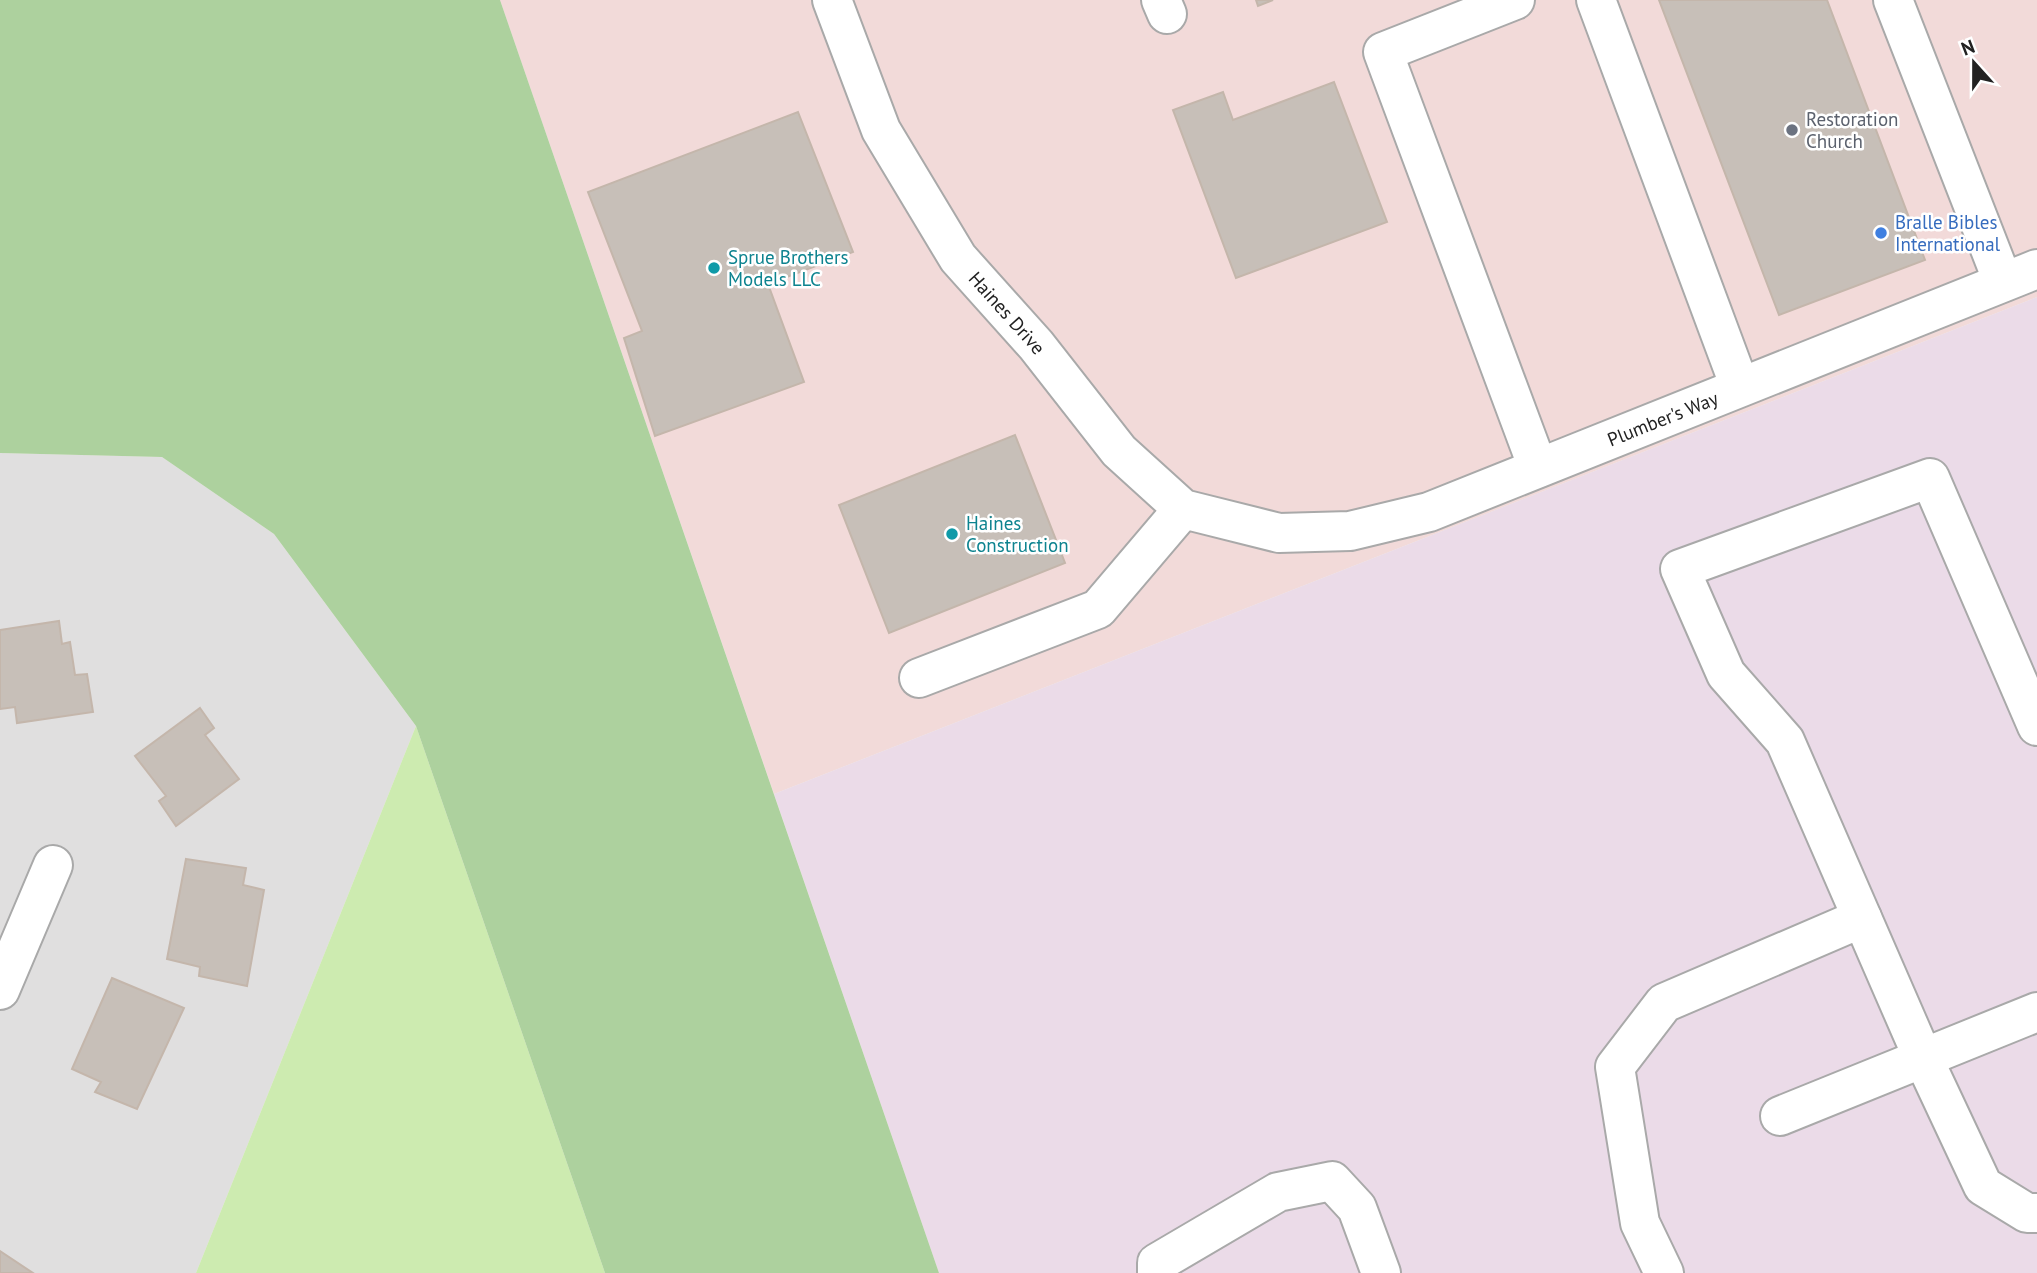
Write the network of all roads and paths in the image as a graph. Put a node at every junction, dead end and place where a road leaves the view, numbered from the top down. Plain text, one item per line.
1 (832, 0) edge
2 (1515, 0) edge
3 (1596, 0) edge
4 (1893, 0) edge
5 (2020, 276) edge
6 (1740, 387) junction
7 (1538, 468) junction
8 (1183, 509) junction
9 (1279, 533) joint
10 (919, 678) dead end
11 (2037, 726) edge
12 (53, 865) dead end
13 (1862, 918) junction
14 (0, 990) edge
15 (2037, 1012) edge
16 (1923, 1058) junction
17 (1780, 1116) dead end
18 (2037, 1213) edge
19 (1157, 1273) edge
20 (1381, 1273) edge
21 (1664, 1273) edge

1 - 8 street, Haines Drive
2 - 7 street
3 - 6 street
4 - 5 street
5 - 6 street, Plumber's Way
6 - 7 street, Plumber's Way
7 - 9 street, Plumber's Way
8 - 9 street, Haines Drive
8 - 10 street
11 - 13 street
12 - 14 street
13 - 16 street
13 - 21 street
15 - 16 street
16 - 17 street
16 - 18 street
19 - 20 street

